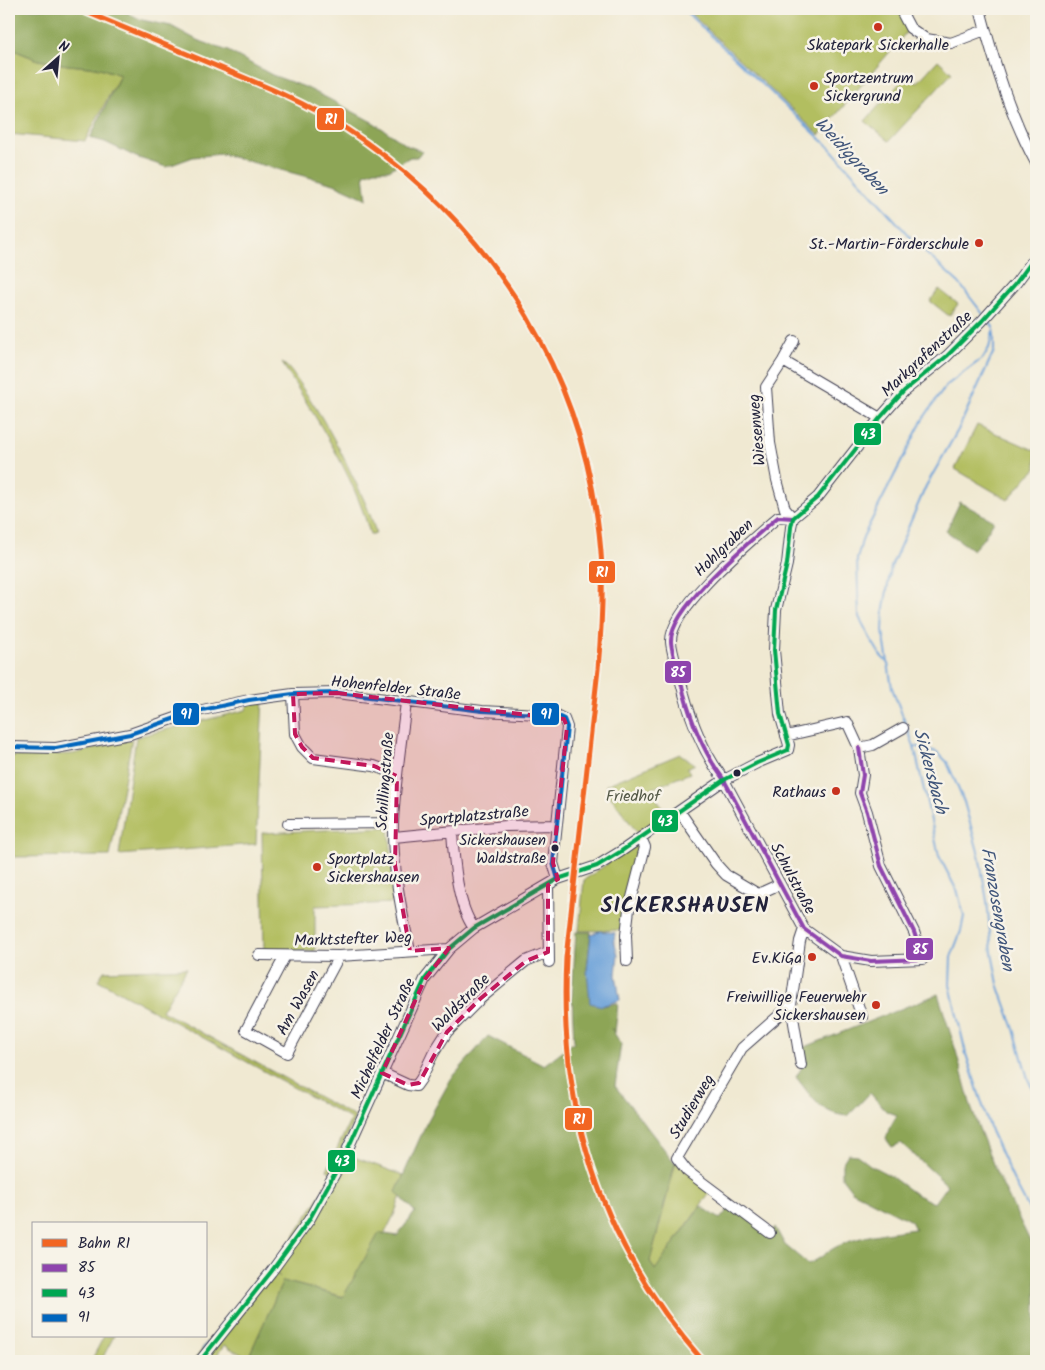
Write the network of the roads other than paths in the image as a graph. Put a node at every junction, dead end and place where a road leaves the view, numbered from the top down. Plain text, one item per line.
1 (900, 9) edge
2 (980, 9) edge
3 (985, 30) junction
4 (1036, 163) edge
5 (1036, 256) edge
6 (794, 341) dead end
7 (784, 361) junction
8 (880, 418) junction
9 (794, 518) junction
10 (293, 694) junction
11 (406, 703) junction
12 (903, 728) dead end
13 (786, 736) junction
14 (9, 747) edge
15 (859, 748) junction
16 (397, 776) junction
17 (724, 780) junction
18 (680, 812) junction
19 (393, 823) junction
20 (288, 824) dead end
21 (556, 825) junction
22 (452, 832) junction
23 (394, 837) junction
24 (641, 838) junction
25 (558, 879) junction
26 (780, 884) junction
27 (548, 885) junction
28 (474, 928) junction
29 (804, 929) junction
30 (449, 949) junction
31 (410, 951) junction
32 (259, 956) dead end
33 (285, 956) junction
34 (339, 956) junction
35 (841, 956) junction
36 (627, 961) dead end
37 (791, 1005) junction
38 (862, 1017) dead end
39 (801, 1065) dead end
40 (382, 1073) junction
41 (770, 1233) dead end
42 (200, 1361) edge

1 - 3 street
2 - 3 street
3 - 4 street
5 - 8 street, Markgrafenstraße
6 - 7 street, Wiesenweg
7 - 8 street
7 - 9 street, Wiesenweg
8 - 9 street, Markgrafenstraße
9 - 13 street
9 - 17 street, Hohlgraben
10 - 11 street, Hohenfelder Straße
10 - 14 street, Hohenfelder Straße
10 - 16 street
11 - 16 street, Schillingstraße
11 - 21 street, Hohenfelder Straße
12 - 15 street
13 - 15 street
13 - 17 street, Michelfelder Straße
15 - 35 street, Schulstraße
16 - 19 street, Schillingstraße
17 - 18 street, Michelfelder Straße
17 - 26 street, Schulstraße
18 - 24 street, Michelfelder Straße
18 - 26 street
19 - 20 street
19 - 23 street, Schillingstraße
21 - 22 street, Sportplatzstraße
21 - 25 street, Hohenfelder Straße
22 - 23 street, Sportplatzstraße
22 - 28 street
23 - 31 street, Schillingstraße
24 - 25 street, Michelfelder Straße
24 - 36 street
25 - 27 street, Michelfelder Straße
26 - 29 street, Schulstraße
27 - 28 street, Michelfelder Straße
27 - 40 street, Waldstraße
28 - 30 street, Michelfelder Straße
29 - 35 street, Schulstraße
29 - 37 street
30 - 31 street, Marktstefter Weg
30 - 40 street, Michelfelder Straße
31 - 34 street, Marktstefter Weg
32 - 33 street, Marktstefter Weg
33 - 34 street, Marktstefter Weg
33 - 34 street, Am Wasen
35 - 38 street
37 - 39 street
37 - 41 street, Studierweg
40 - 42 street, Michelfelder Straße

